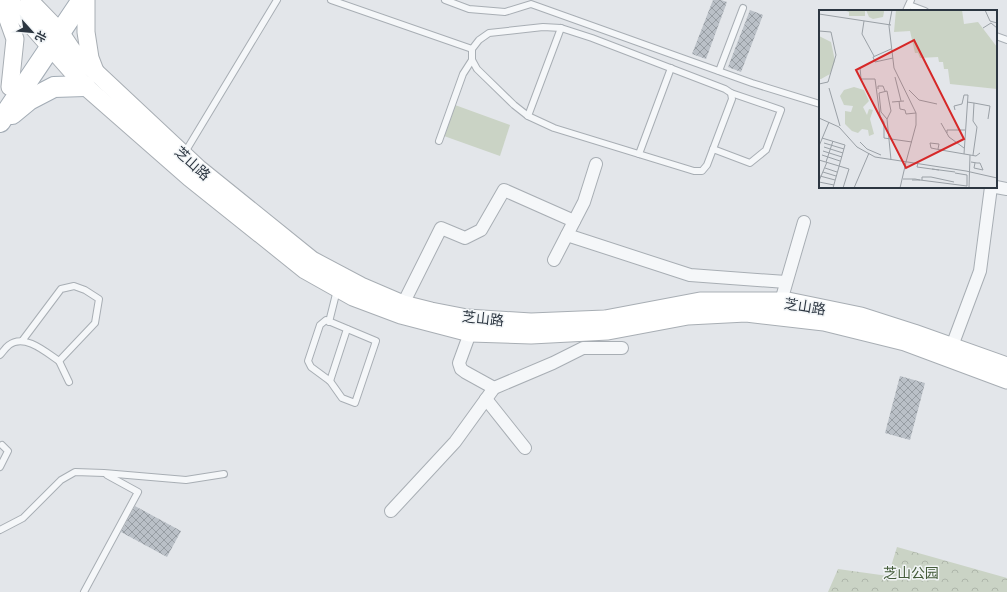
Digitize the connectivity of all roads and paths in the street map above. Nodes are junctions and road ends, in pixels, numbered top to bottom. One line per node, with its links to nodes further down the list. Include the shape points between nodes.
1 (1, 0): 23 (main road, via 15,39)
2 (9, 0): 14 (main road)
3 (29, 0): 14 (main road)
4 (66, 0): 14 (main road)
5 (82, 0): 14 (main road)
6 (86, 0): 21 (main road)
7 (278, 0): 29 (lane)
8 (331, 0): 17 (lane)
9 (446, 0): 20 (lane, via 469,9 505,12 531,4)
10 (909, 5): 12 (lane)
11 (743, 8): 20 (lane)
12 (922, 10)
13 (562, 28): 17 (lane, via 543,27 488,33); 19 (lane); 25 (lane)
14 (51, 35): 21 (main road); 23 (main road); 26 (main road)
15 (997, 36): 16 (lane)
16 (1007, 40)
17 (472, 49): 18 (lane)
18 (472, 60): 25 (lane, via 477,69); 27 (lane, via 463,74)
19 (671, 68): 22 (lane); 30 (lane)
20 (719, 71): 24 (lane)
21 (90, 79): 26 (main road, via 54,87 30,100); 29 (main road, 芝山路); 40 (main road, via 190,178 305,270)
22 (731, 93): 28 (lane, via 732,99); 28 (lane, via 781,110 766,150 750,163)
23 (5, 95)
24 (819, 104)
25 (528, 116): 30 (lane, via 554,128)
26 (0, 123)
27 (439, 142)
28 (713, 149): 30 (lane, via 702,171 694,171)
29 (184, 154): 42 (main road, 芝山路, via 312,260 361,286)
30 (639, 154)
31 (596, 164): 35 (street, via 584,202)
32 (997, 187): 34 (street)
33 (991, 188): 47 (street, via 980,271)
34 (1007, 189)
35 (574, 221): 37 (street); 42 (street, via 504,190 481,230 465,238 441,228)
36 (804, 222): 39 (street)
37 (567, 235): 38 (street); 39 (street, via 690,275)
38 (554, 260)
39 (786, 282): 41 (street)
40 (338, 288): 43 (lane); 45 (main road, via 353,297 401,315)
41 (781, 302): 42 (main road, 芝山路, via 700,301 605,318 531,322 467,318); 47 (main road, 芝山路, via 788,301 861,316)
42 (403, 304)
43 (329, 322): 44 (lane); 53 (lane, via 326,320 320,325 308,361 311,367)
44 (346, 329): 53 (lane); 53 (lane, via 376,341 355,403 342,398)
45 (470, 333): 52 (main road, via 531,335 608,331 688,316 746,313 839,325 905,342); 55 (street, via 459,363 461,369)
46 (22, 341): 49 (lane, via 10,344); 50 (lane, via 37,345); 50 (lane, via 61,289 74,286 85,290 99,299 95,323)
47 (952, 346): 51 (main road, 芝山路)
48 (622, 348): 55 (street, via 583,348 553,364)
49 (0, 354)
50 (59, 361): 54 (lane)
51 (1007, 366)
52 (1007, 380)
53 (330, 381)
54 (69, 382)
55 (494, 388): 56 (street)
56 (486, 399): 58 (street); 62 (street, via 455,442)
57 (2, 444): 59 (lane, via 8,451)
58 (525, 448)
59 (0, 467)
60 (104, 473): 61 (lane, via 186,480); 63 (lane, via 75,472 61,480 23,518); 64 (lane, via 138,492)
61 (224, 474)
62 (391, 511)
63 (0, 530)
64 (84, 592)

